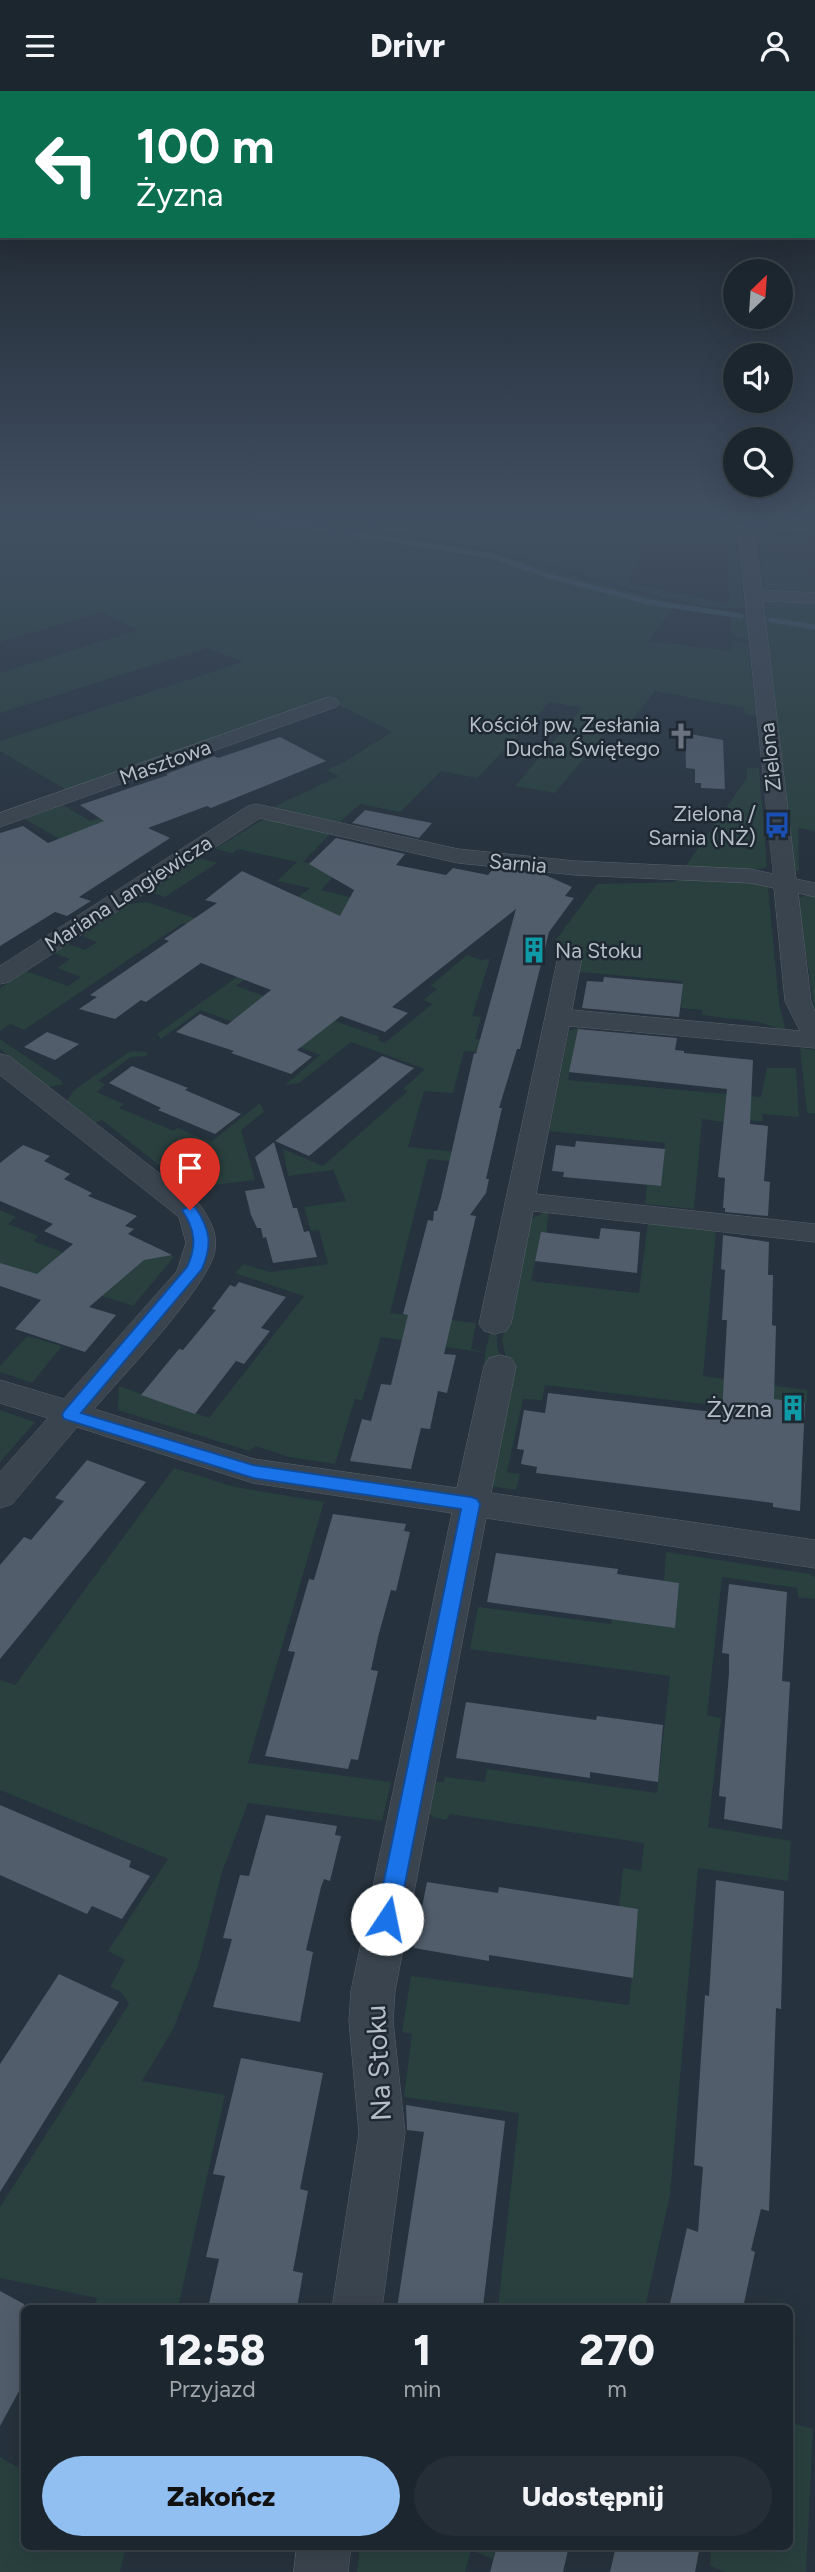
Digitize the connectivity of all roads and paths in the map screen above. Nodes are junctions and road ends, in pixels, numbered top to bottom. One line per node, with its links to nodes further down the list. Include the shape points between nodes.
1 (757, 634): 5 (street, Zielona)
2 (329, 703): 4 (street, Masztowa)
3 (256, 811): 5 (street, Sarnia, via 458,856); 8 (street, Mariana Langiewicza)
4 (0, 820)
5 (785, 882): 6 (street, Sarnia); 10 (street, Zielona, via 798,1001)
6 (815, 890)
7 (571, 952): 9 (street)
8 (0, 977)
9 (559, 1017): 11 (street); 13 (street)
10 (815, 1033)
11 (815, 1040)
12 (0, 1062): 18 (street, via 181,1203 201,1226 199,1257 190,1276)
13 (519, 1201): 14 (street); 15 (street)
14 (815, 1233)
15 (495, 1324)
16 (500, 1366): 20 (street, Na Stoku)
17 (0, 1391): 18 (street)
18 (70, 1415): 19 (street); 20 (street, via 253,1471)
19 (0, 1495)
20 (471, 1504): 21 (street); 22 (street, Na Stoku, via 372,1999 382,2133)
21 (815, 1553)
22 (357, 2305)
23 (323, 2550): 24 (street)
24 (320, 2572)

